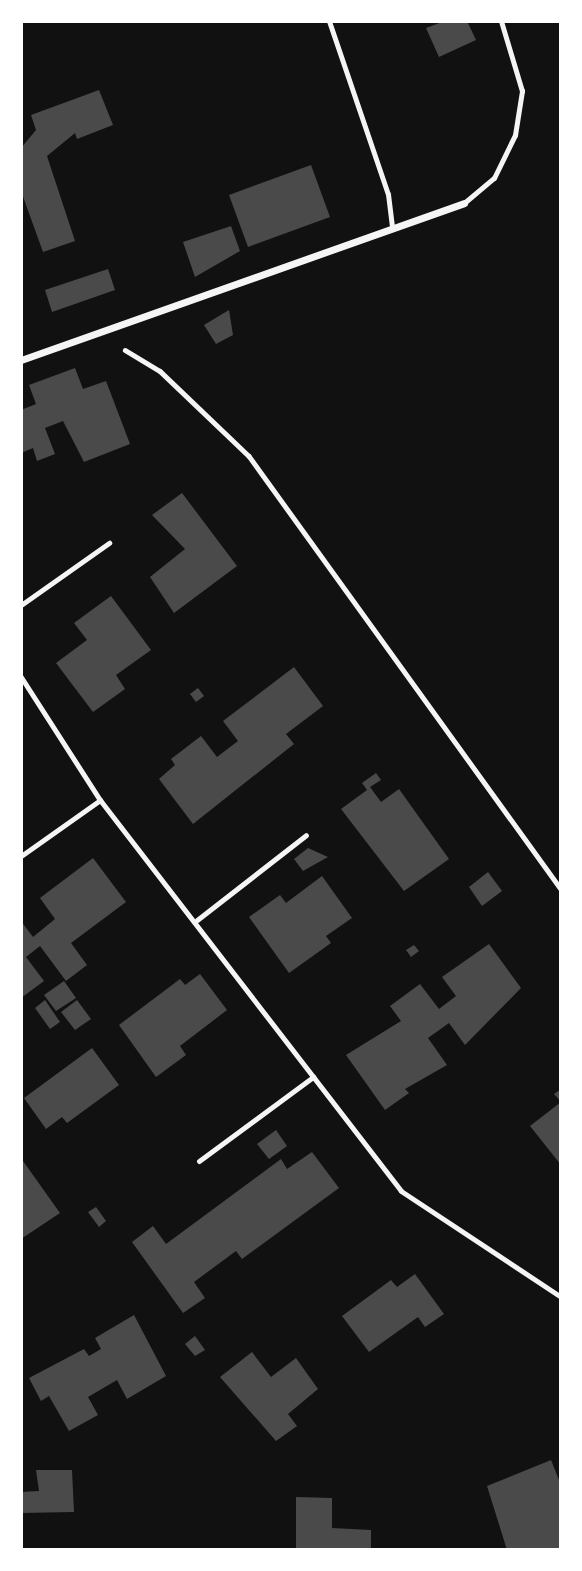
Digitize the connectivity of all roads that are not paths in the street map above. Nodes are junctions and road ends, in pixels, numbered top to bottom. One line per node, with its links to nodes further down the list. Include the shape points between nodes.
1 (330, 21): 4 (lane, via 388,194)
2 (501, 21): 3 (lane, via 522,90 515,135 494,178)
3 (464, 203): 4 (street)
4 (391, 228): 5 (street)
5 (21, 360)
6 (109, 543): 7 (lane)
7 (21, 605)
8 (21, 677): 9 (lane)
9 (100, 800): 11 (lane); 12 (lane)
10 (306, 835): 12 (lane)
11 (21, 856)
12 (197, 920): 13 (lane)
13 (313, 1077): 14 (lane); 15 (lane, via 401,1191)
14 (199, 1161)
15 (561, 1297)

